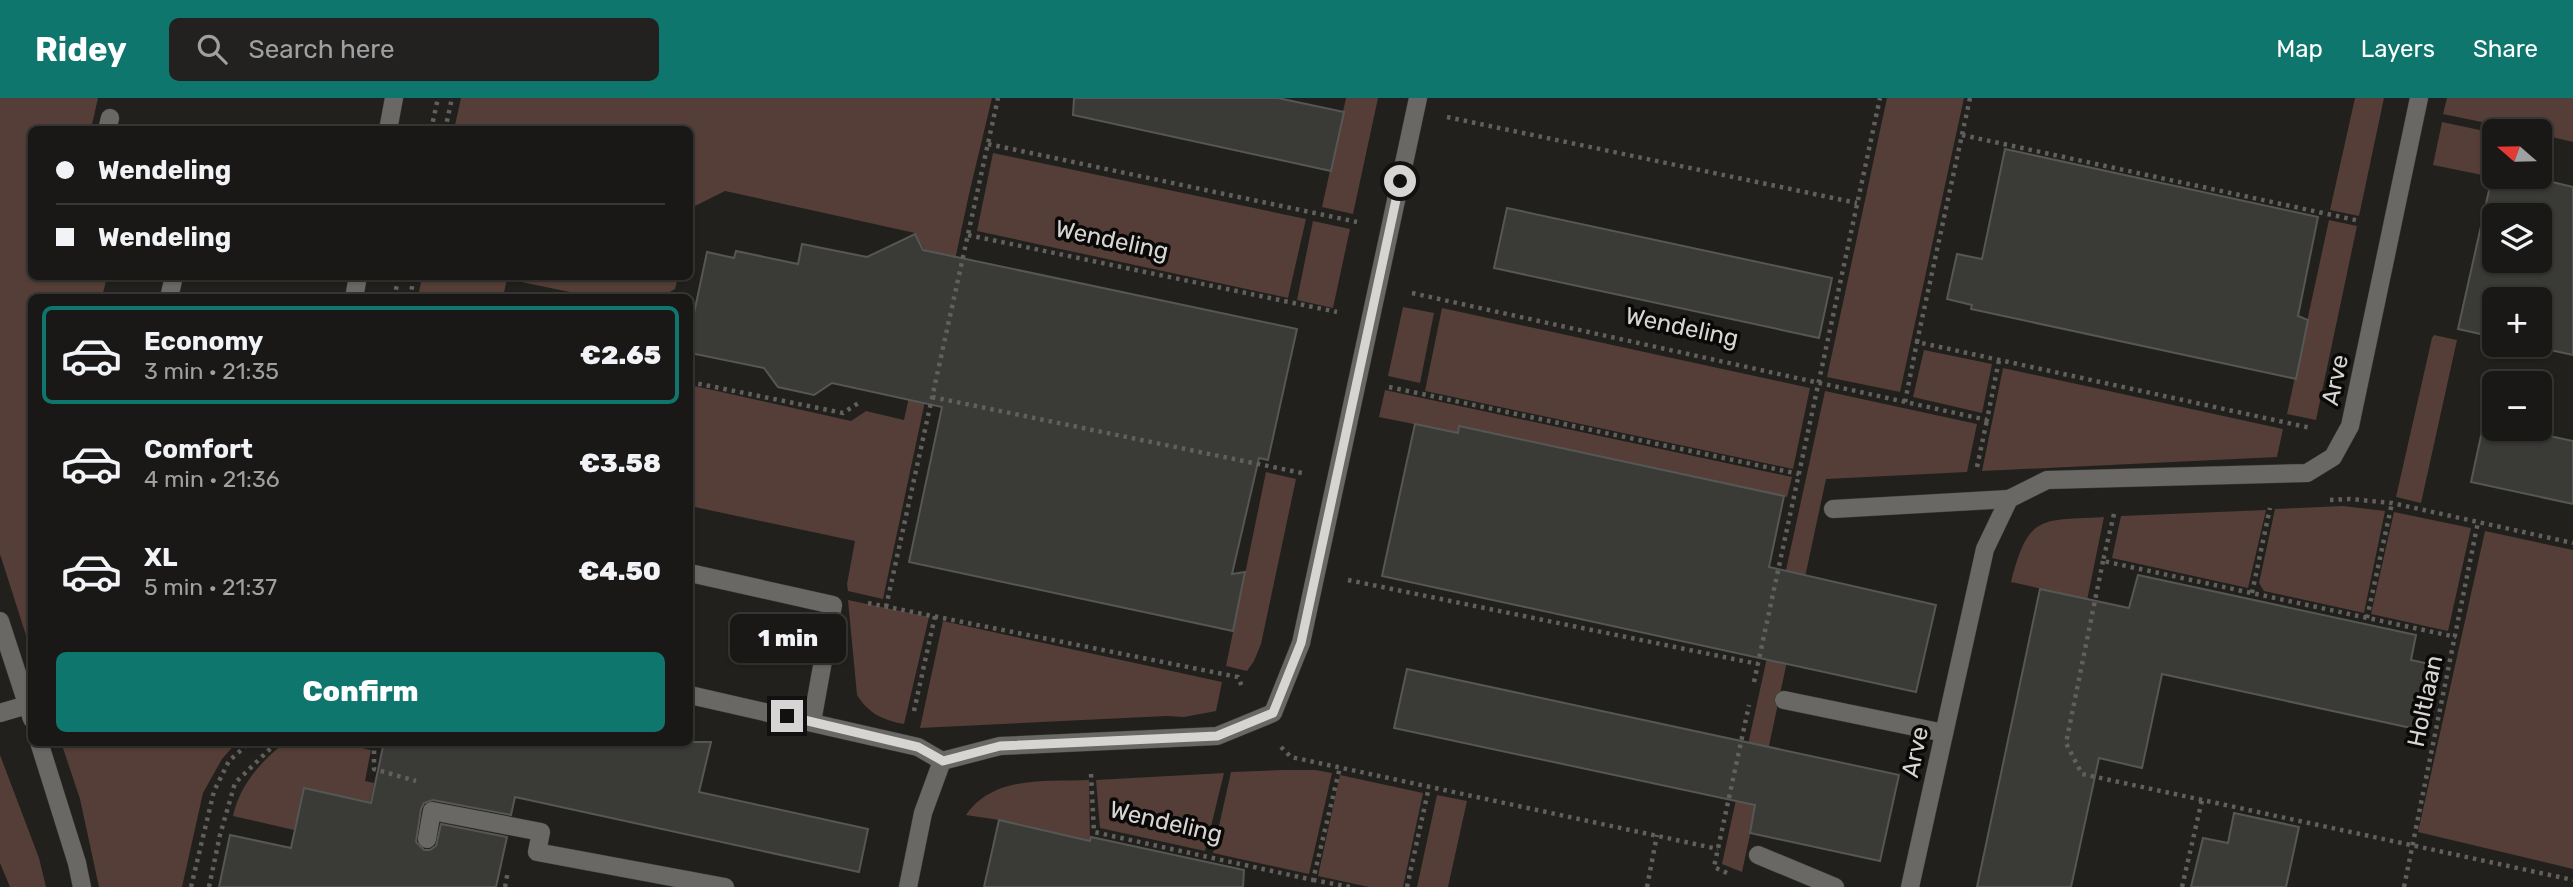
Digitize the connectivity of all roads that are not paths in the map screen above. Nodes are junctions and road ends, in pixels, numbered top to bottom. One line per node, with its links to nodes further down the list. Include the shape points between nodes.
1 (394, 98): 4 (street)
2 (2419, 98): 5 (street, Arve, via 2350,426 2333,457 2307,473 2047,480)
3 (1416, 104): 17 (street, via 1301,643 1273,713 1217,736 1000,746)
4 (389, 126)
5 (2009, 499): 6 (street); 15 (street, Arve, via 1985,549)
6 (1833, 509)
7 (693, 574): 14 (street, via 833,605)
8 (0, 621): 11 (street)
9 (693, 696): 14 (street)
10 (1784, 700): 15 (street)
11 (28, 709)
12 (28, 712): 13 (street)
13 (0, 713)
14 (811, 722): 17 (street, via 918,747)
15 (1944, 733): 24 (street, Arve)
16 (40, 746): 20 (street)
17 (943, 761): 22 (street, via 923,813)
18 (427, 839): 21 (street, via 432,811 541,832 537,852)
19 (1758, 855): 23 (street)
20 (82, 887)
21 (725, 887)
22 (908, 887)
23 (1835, 887)
24 (1910, 887)

